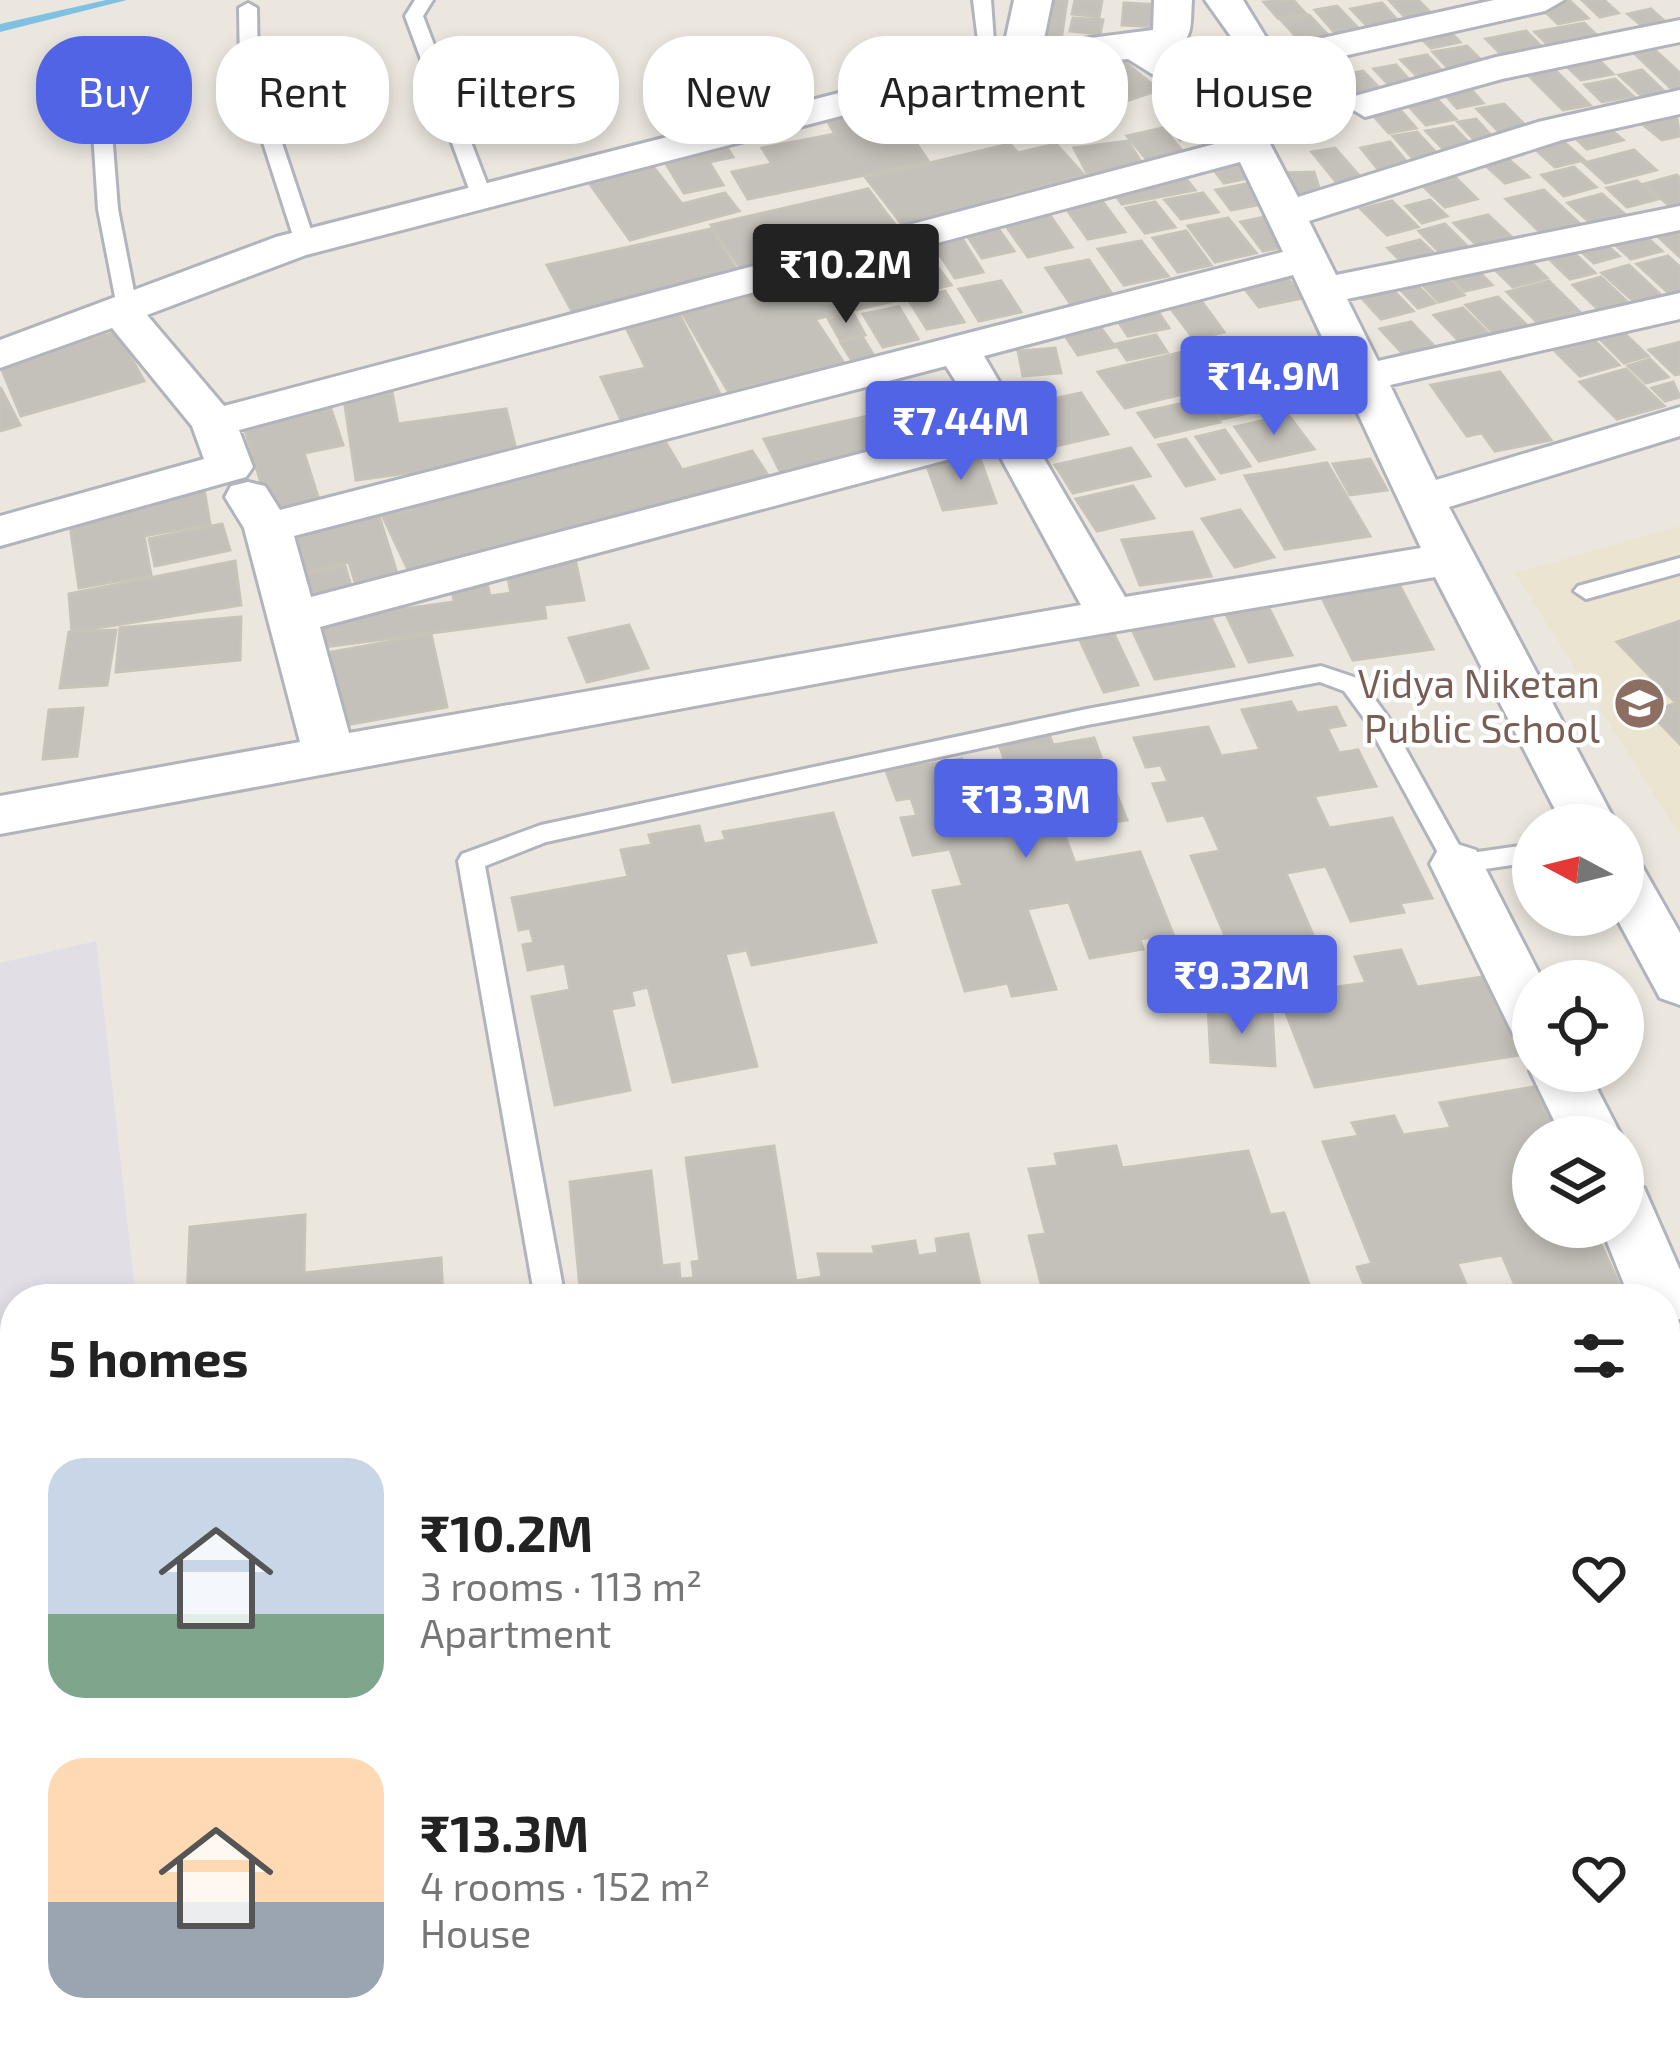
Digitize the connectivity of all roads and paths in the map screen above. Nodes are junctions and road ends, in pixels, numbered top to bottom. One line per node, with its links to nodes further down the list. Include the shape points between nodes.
1 (424, 0): 24 (lane, via 414,16)
2 (982, 0): 10 (lane)
3 (1033, 0): 11 (street)
4 (1173, 0): 14 (street, via 1171,37)
5 (1224, 0): 12 (street)
6 (1544, 0): 8 (street)
7 (248, 8): 27 (lane, via 249,71)
8 (1438, 10): 13 (street); 17 (street)
9 (1680, 32): 17 (street)
10 (995, 36)
11 (1017, 36)
12 (1250, 36)
13 (1350, 36)
14 (1135, 47): 15 (street); 16 (street)
15 (1128, 48)
16 (1152, 57)
17 (1496, 69): 20 (street); 21 (street)
18 (1680, 102): 21 (street)
19 (838, 105): 24 (street)
20 (1365, 105)
21 (1552, 130): 25 (street)
22 (103, 144): 30 (lane)
23 (1253, 146): 25 (street); 36 (street)
24 (482, 196): 27 (street)
25 (1285, 215): 28 (street)
26 (1680, 218): 28 (street)
27 (305, 242): 30 (street)
28 (1314, 275): 31 (street); 33 (street)
29 (1680, 306): 33 (street)
30 (123, 309): 32 (street); 36 (street)
31 (957, 348): 35 (street); 38 (street)
32 (0, 355)
33 (1363, 378): 37 (street)
34 (1680, 421): 37 (street)
35 (1008, 429): 43 (street); 44 (street)
36 (222, 445): 38 (street); 39 (street)
37 (1421, 500): 40 (street)
38 (268, 528): 44 (street)
39 (0, 531)
40 (1450, 559): 43 (street); 46 (street)
41 (1680, 565): 42 (lane)
42 (1586, 591)
43 (1111, 616): 45 (street)
44 (293, 618): 45 (street)
45 (330, 757): 47 (street)
46 (1579, 804)
47 (0, 815)
48 (1512, 856): 49 (lane)
49 (1457, 864): 51 (street); 54 (lane, via 1376,717 1352,686 1322,674 541,833 471,861)
50 (1644, 918): 52 (street)
51 (1512, 975)
52 (1680, 983)
53 (1640, 1248): 55 (street)
54 (547, 1284)
55 (1655, 1284)

